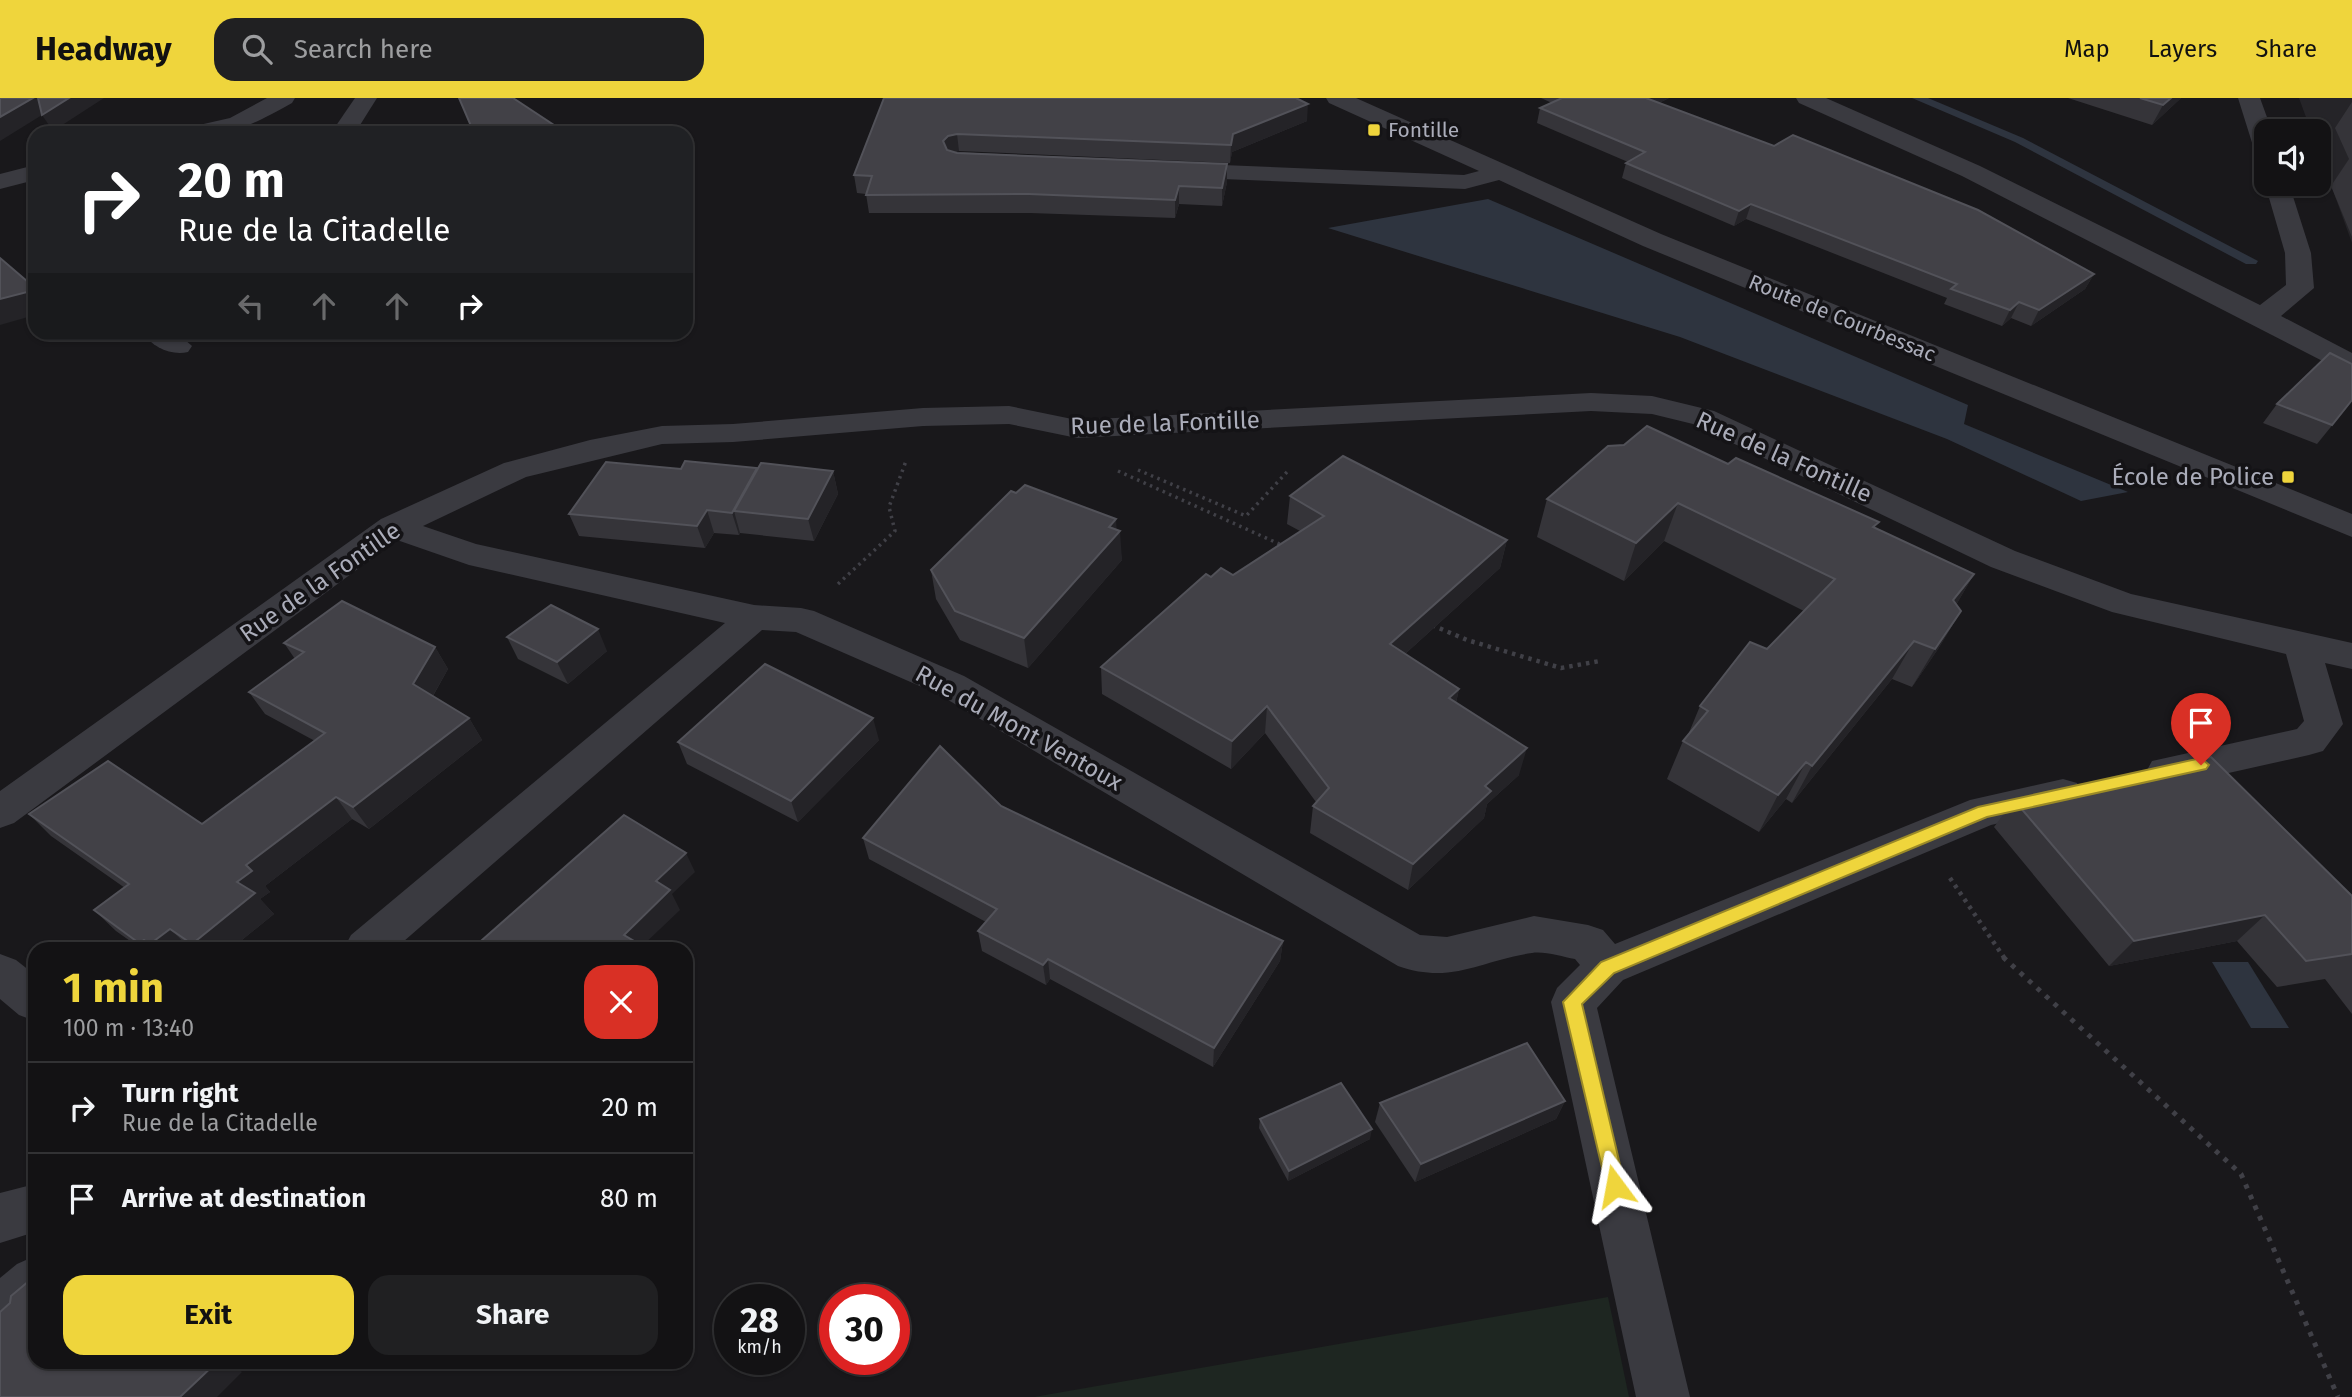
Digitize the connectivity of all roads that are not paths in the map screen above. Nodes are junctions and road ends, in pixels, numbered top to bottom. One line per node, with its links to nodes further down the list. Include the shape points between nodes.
1 (284, 98): 7 (street)
2 (366, 98): 8 (street)
3 (1338, 98): 10 (street, Route de Courbessac)
4 (1807, 98): 14 (street, via 1971,171)
5 (2249, 98): 6 (street)
6 (2256, 119)
7 (225, 126)
8 (348, 126)
9 (1150, 169): 10 (street, via 1465,183)
10 (1502, 172): 16 (street, Route de Courbessac, via 1652,240)
11 (28, 174): 12 (street)
12 (0, 182)
13 (2281, 196): 14 (street, via 2298,253 2300,288)
14 (2262, 317): 15 (street)
15 (2352, 365)
16 (2352, 526)
17 (393, 527): 18 (street, Rue du Mont Ventoux, via 469,554); 19 (street, Rue de la Fontille, via 514,470 662,435 923,417 1009,415 1077,429 1591,402 1652,405 1703,418 2003,559 2124,604); 21 (street, Rue de la Fontille)
18 (754, 617): 22 (street); 23 (street, Rue du Mont Ventoux, via 800,620 951,685 1413,953 1447,956 1534,934 1588,943)
19 (2301, 645): 20 (street, Rue de la Fontille); 23 (street, via 2324,724 2309,741 1984,811)
20 (2352, 656)
21 (0, 811)
22 (373, 942)
23 (1607, 967): 30 (street, via 1573,1002)
24 (0, 973): 25 (street)
25 (28, 995)
26 (28, 1210): 27 (street)
27 (0, 1218)
28 (28, 1288): 29 (street)
29 (0, 1312)
30 (1663, 1397)

